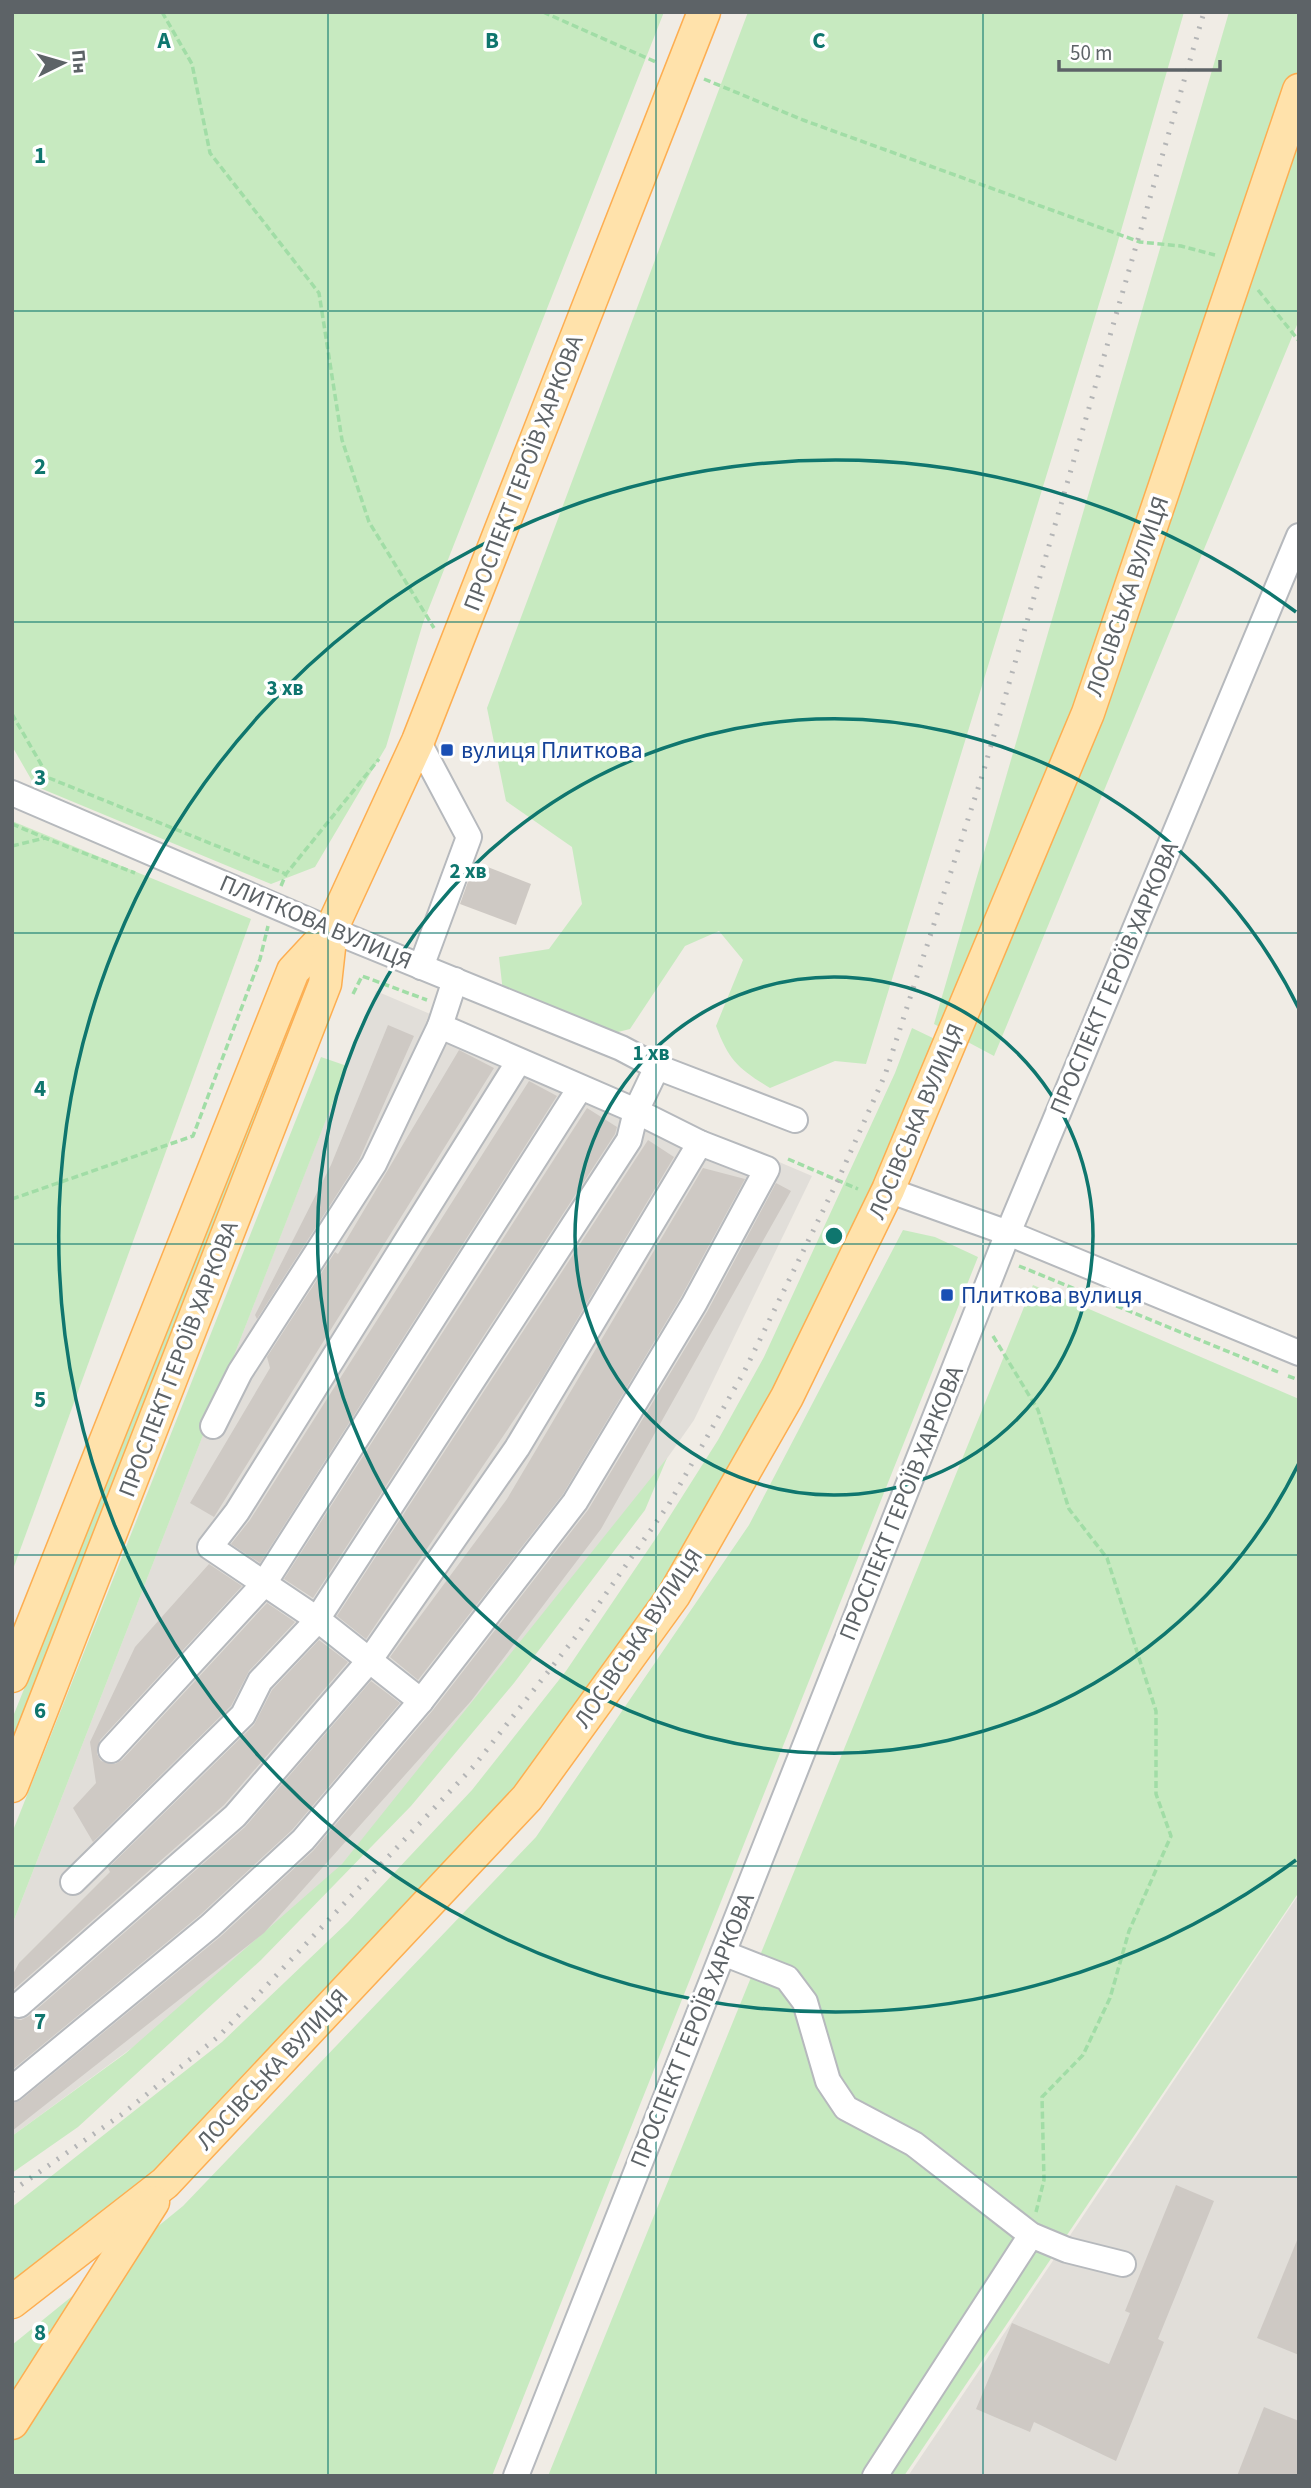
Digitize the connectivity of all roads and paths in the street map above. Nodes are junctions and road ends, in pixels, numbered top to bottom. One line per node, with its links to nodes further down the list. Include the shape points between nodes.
1 (162, 12): 9 (path, via 192,64 210,153 319,293 342,440 369,522 437,633)
2 (543, 12): 4 (path, via 660,64)
3 (704, 12): 4 (main road, ПРОСПЕКТ ГЕРОЇВ ХАРКОВА)
4 (682, 69): 6 (path, via 803,120 1140,242 1214,254); 11 (main road, ПРОСПЕКТ ГЕРОЇВ ХАРКОВА)
5 (1299, 90): 6 (main road, ЛОСІВСЬКА ВУЛИЦЯ)
6 (1239, 266): 7 (path); 30 (main road, ЛОСІВСЬКА ВУЛИЦЯ, via 1088,713)
7 (1299, 341)
8 (1299, 536): 32 (street, ПРОСПЕКТ ГЕРОЇВ ХАРКОВА)
9 (442, 620)
10 (12, 713): 18 (path, via 48,778)
11 (418, 741): 20 (main road, ПРОСПЕКТ ГЕРОЇВ ХАРКОВА); 21 (street, via 469,836)
12 (380, 757): 18 (path)
13 (15, 789): 19 (street, ПЛИТКОВА ВУЛИЦЯ)
14 (12, 824): 15 (path)
15 (46, 838): 16 (path); 17 (path)
16 (12, 846)
17 (135, 873)
18 (286, 874): 19 (path)
19 (267, 918): 20 (street, ПЛИТКОВА ВУЛИЦЯ); 31 (path, via 260,958 194,1136)
20 (331, 930): 21 (street, ПЛИТКОВА ВУЛИЦЯ); 41 (main road, ПРОСПЕКТ ГЕРОЇВ ХАРКОВА, via 293,971); 44 (main road, ПРОСПЕКТ ГЕРОЇВ ХАРКОВА, via 325,984)
21 (421, 967): 22 (street, ПЛИТКОВА ВУЛИЦЯ)
22 (455, 980): 23 (street); 25 (street, ПЛИТКОВА ВУЛИЦЯ)
23 (440, 1026): 24 (street); 37 (street, via 374,1164 240,1372)
24 (519, 1061): 26 (street); 38 (street, via 237,1512 210,1547)
25 (657, 1067): 27 (street); 28 (street, ПЛИТКОВА ВУЛИЦЯ)
26 (580, 1088): 27 (street); 38 (street)
27 (636, 1111): 29 (street); 39 (street, via 629,1140)
28 (795, 1120)
29 (700, 1143): 40 (street, via 517,1448); 42 (street, via 767,1169 694,1304 575,1502)
30 (888, 1191): 32 (street); 49 (main road, ЛОСІВСЬКА ВУЛИЦЯ, via 787,1397 674,1595 527,1798)
31 (12, 1199)
32 (1008, 1233): 33 (street, ПРОСПЕКТ ГЕРОЇВ ХАРКОВА); 35 (street)
33 (998, 1258): 34 (street, ПРОСПЕКТ ГЕРОЇВ ХАРКОВА); 36 (path)
34 (977, 1311): 46 (street, ПРОСПЕКТ ГЕРОЇВ ХАРКОВА); 50 (path, via 1038,1410 1069,1509 1107,1558 1156,1710 1156,1794 1171,1836 1129,1931 1110,1998 1083,2055 1042,2097 1044,2180)
35 (1299, 1353)
36 (1299, 1380)
37 (214, 1426)
38 (263, 1585): 39 (street); 43 (street)
39 (317, 1619): 40 (street); 45 (street, via 260,1681 243,1715)
40 (369, 1661): 42 (street); 47 (street, via 235,1816)
41 (12, 1676)
42 (421, 1701): 48 (street, via 303,1840 210,1926)
43 (111, 1751)
44 (12, 1786)
45 (72, 1882)
46 (723, 1953): 50 (street, via 787,1978 805,2002 828,2081 846,2108 914,2144); 54 (street, ПРОСПЕКТ ГЕРОЇВ ХАРКОВА)
47 (19, 2005)
48 (12, 2089)
49 (165, 2183): 52 (main road); 53 (main road)
50 (1031, 2235): 51 (street); 55 (street)
51 (1123, 2264)
52 (12, 2302)
53 (12, 2423)
54 (516, 2476)
55 (875, 2476)

